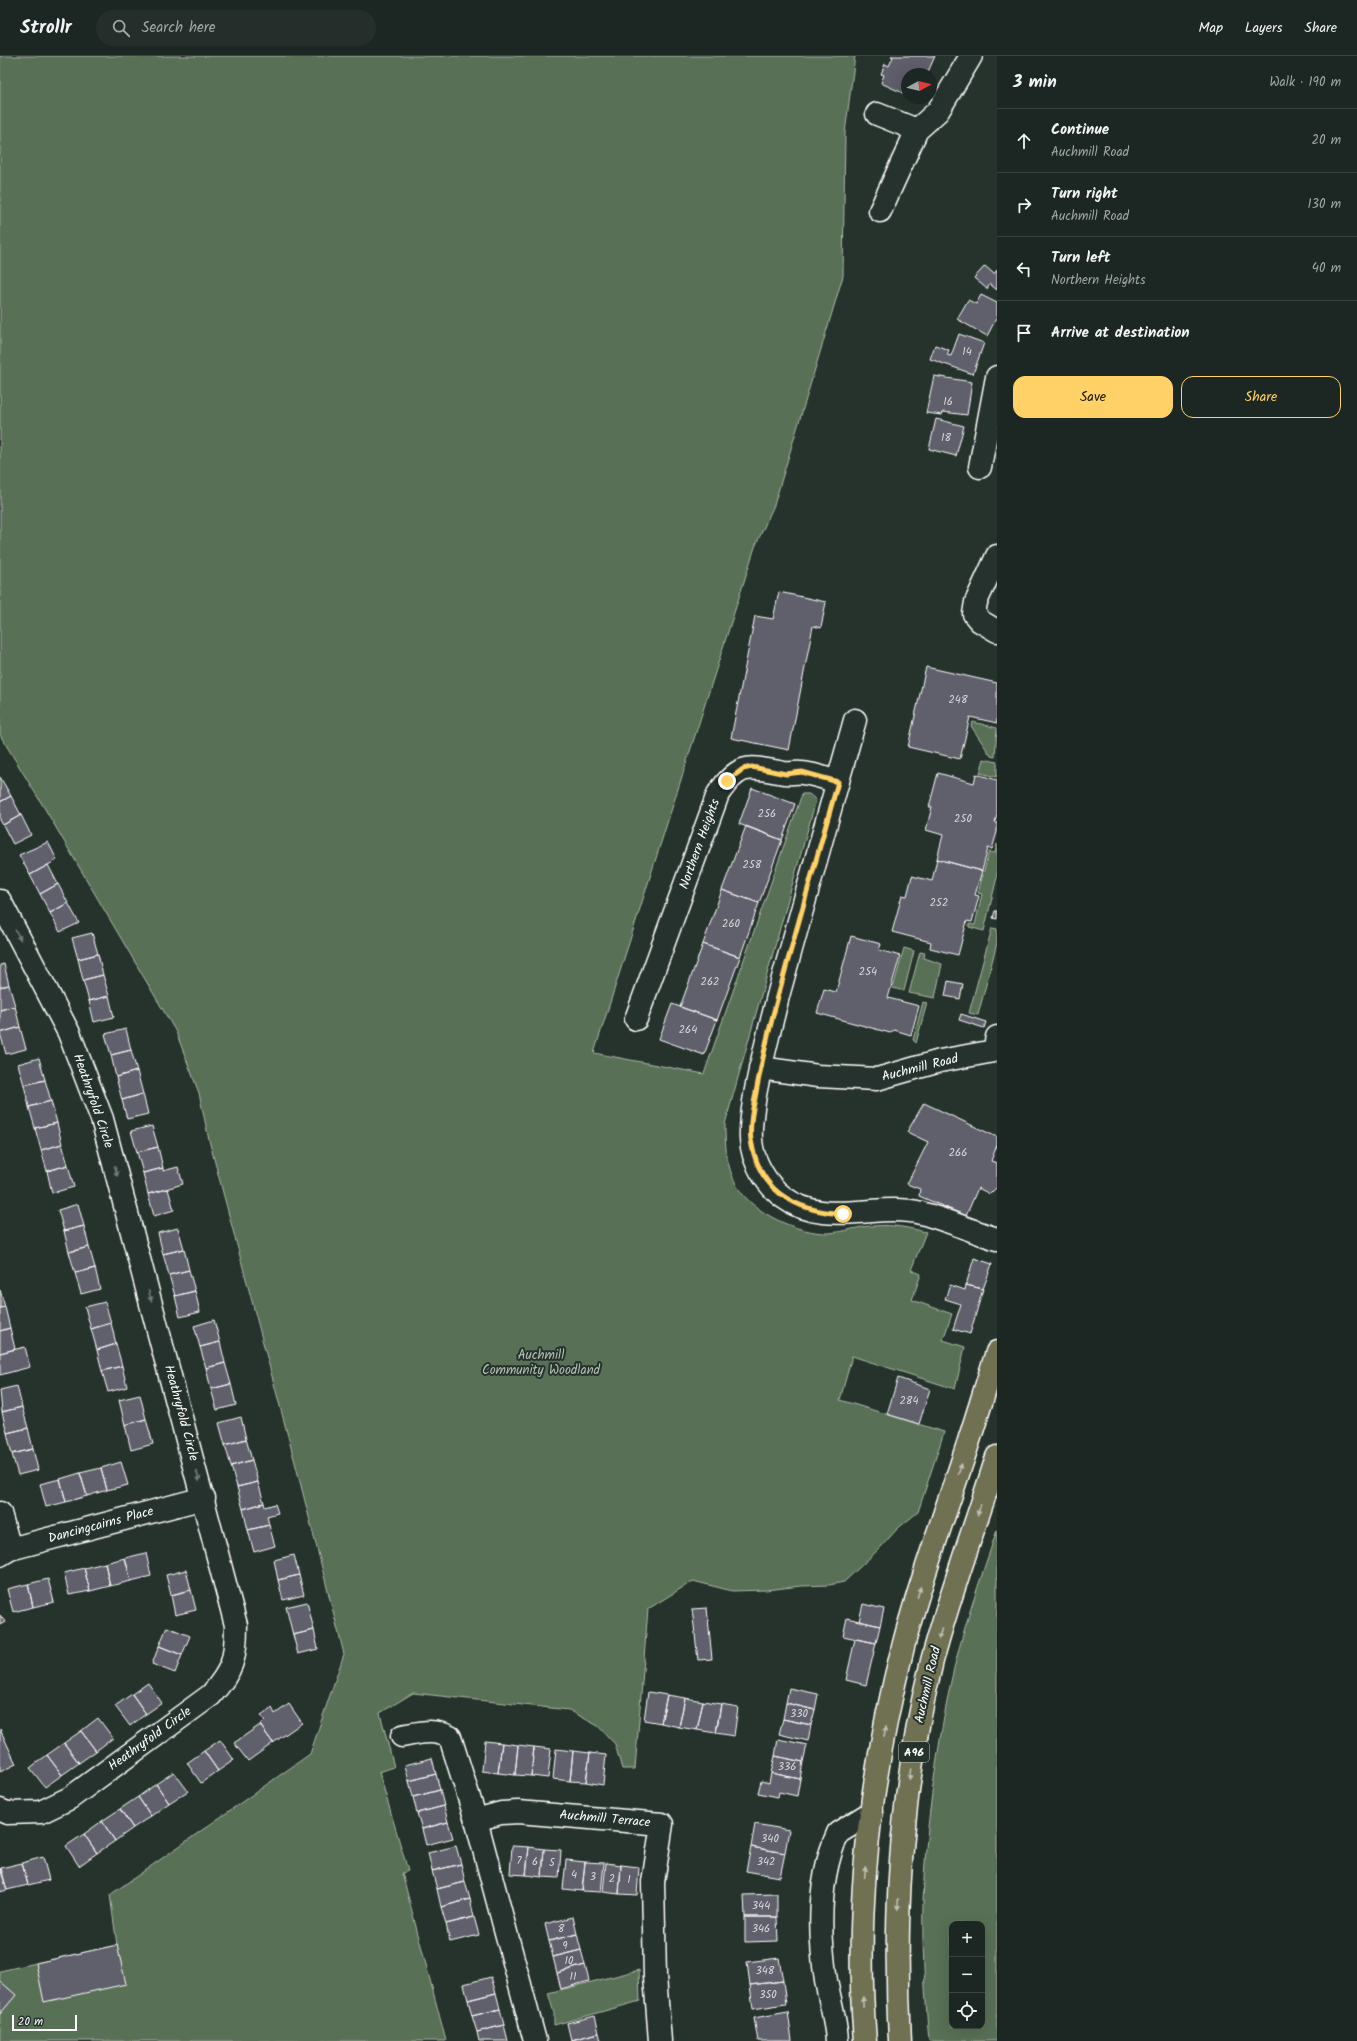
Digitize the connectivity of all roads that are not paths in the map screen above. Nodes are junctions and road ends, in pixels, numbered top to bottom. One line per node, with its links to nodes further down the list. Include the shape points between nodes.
1 (971, 56): 3 (street, via 938,111)
2 (877, 114): 3 (street)
3 (917, 130): 4 (street)
4 (880, 211)
5 (997, 377): 6 (street)
6 (980, 467)
7 (997, 556): 8 (street, via 976,602 974,614 980,621)
8 (997, 631)
9 (855, 720): 10 (street)
10 (838, 782): 12 (street, Northern Heights, via 802,772 786,774 752,767 743,769 727,781 718,794); 14 (street)
11 (0, 901): 18 (street, Heathryfold Circle, one-way to 18, via 69,1033 102,1118)
12 (636, 1019)
13 (997, 1037): 14 (street, Auchmill Road, via 994,1051 940,1061 877,1079 818,1076)
14 (760, 1068): 15 (street, via 751,1118 751,1139 756,1159 766,1181 784,1198 822,1212 921,1213)
15 (997, 1239)
16 (997, 1352): 23 (main road, A96, one-way to 16, via 879,1762 904,1644)
17 (997, 1457): 29 (main road, Auchmill Road / A96, one-way to 29, via 947,1607 932,1661 911,1769 902,1838 898,1910)
18 (204, 1498): 20 (street, Dancingcairns Place); 22 (street, Heathryfold Circle, via 236,1625 236,1652 227,1677 211,1695 70,1798 41,1812)
19 (0, 1513): 20 (street)
20 (5, 1552)
21 (402, 1736): 24 (street, via 432,1731 450,1737)
22 (0, 1810)
23 (872, 1812): 27 (street, via 838,1833 828,1862 824,1888 822,1948); 28 (main road, A96, one-way to 23, via 862,1997 863,1922 866,1858)
24 (476, 1820): 25 (street); 26 (street, Auchmill Terrace, via 501,1813 518,1812 662,1824 653,1882 655,1976)
25 (535, 2041)
26 (660, 2041)
27 (838, 2041)
28 (865, 2041)
29 (900, 2041)

